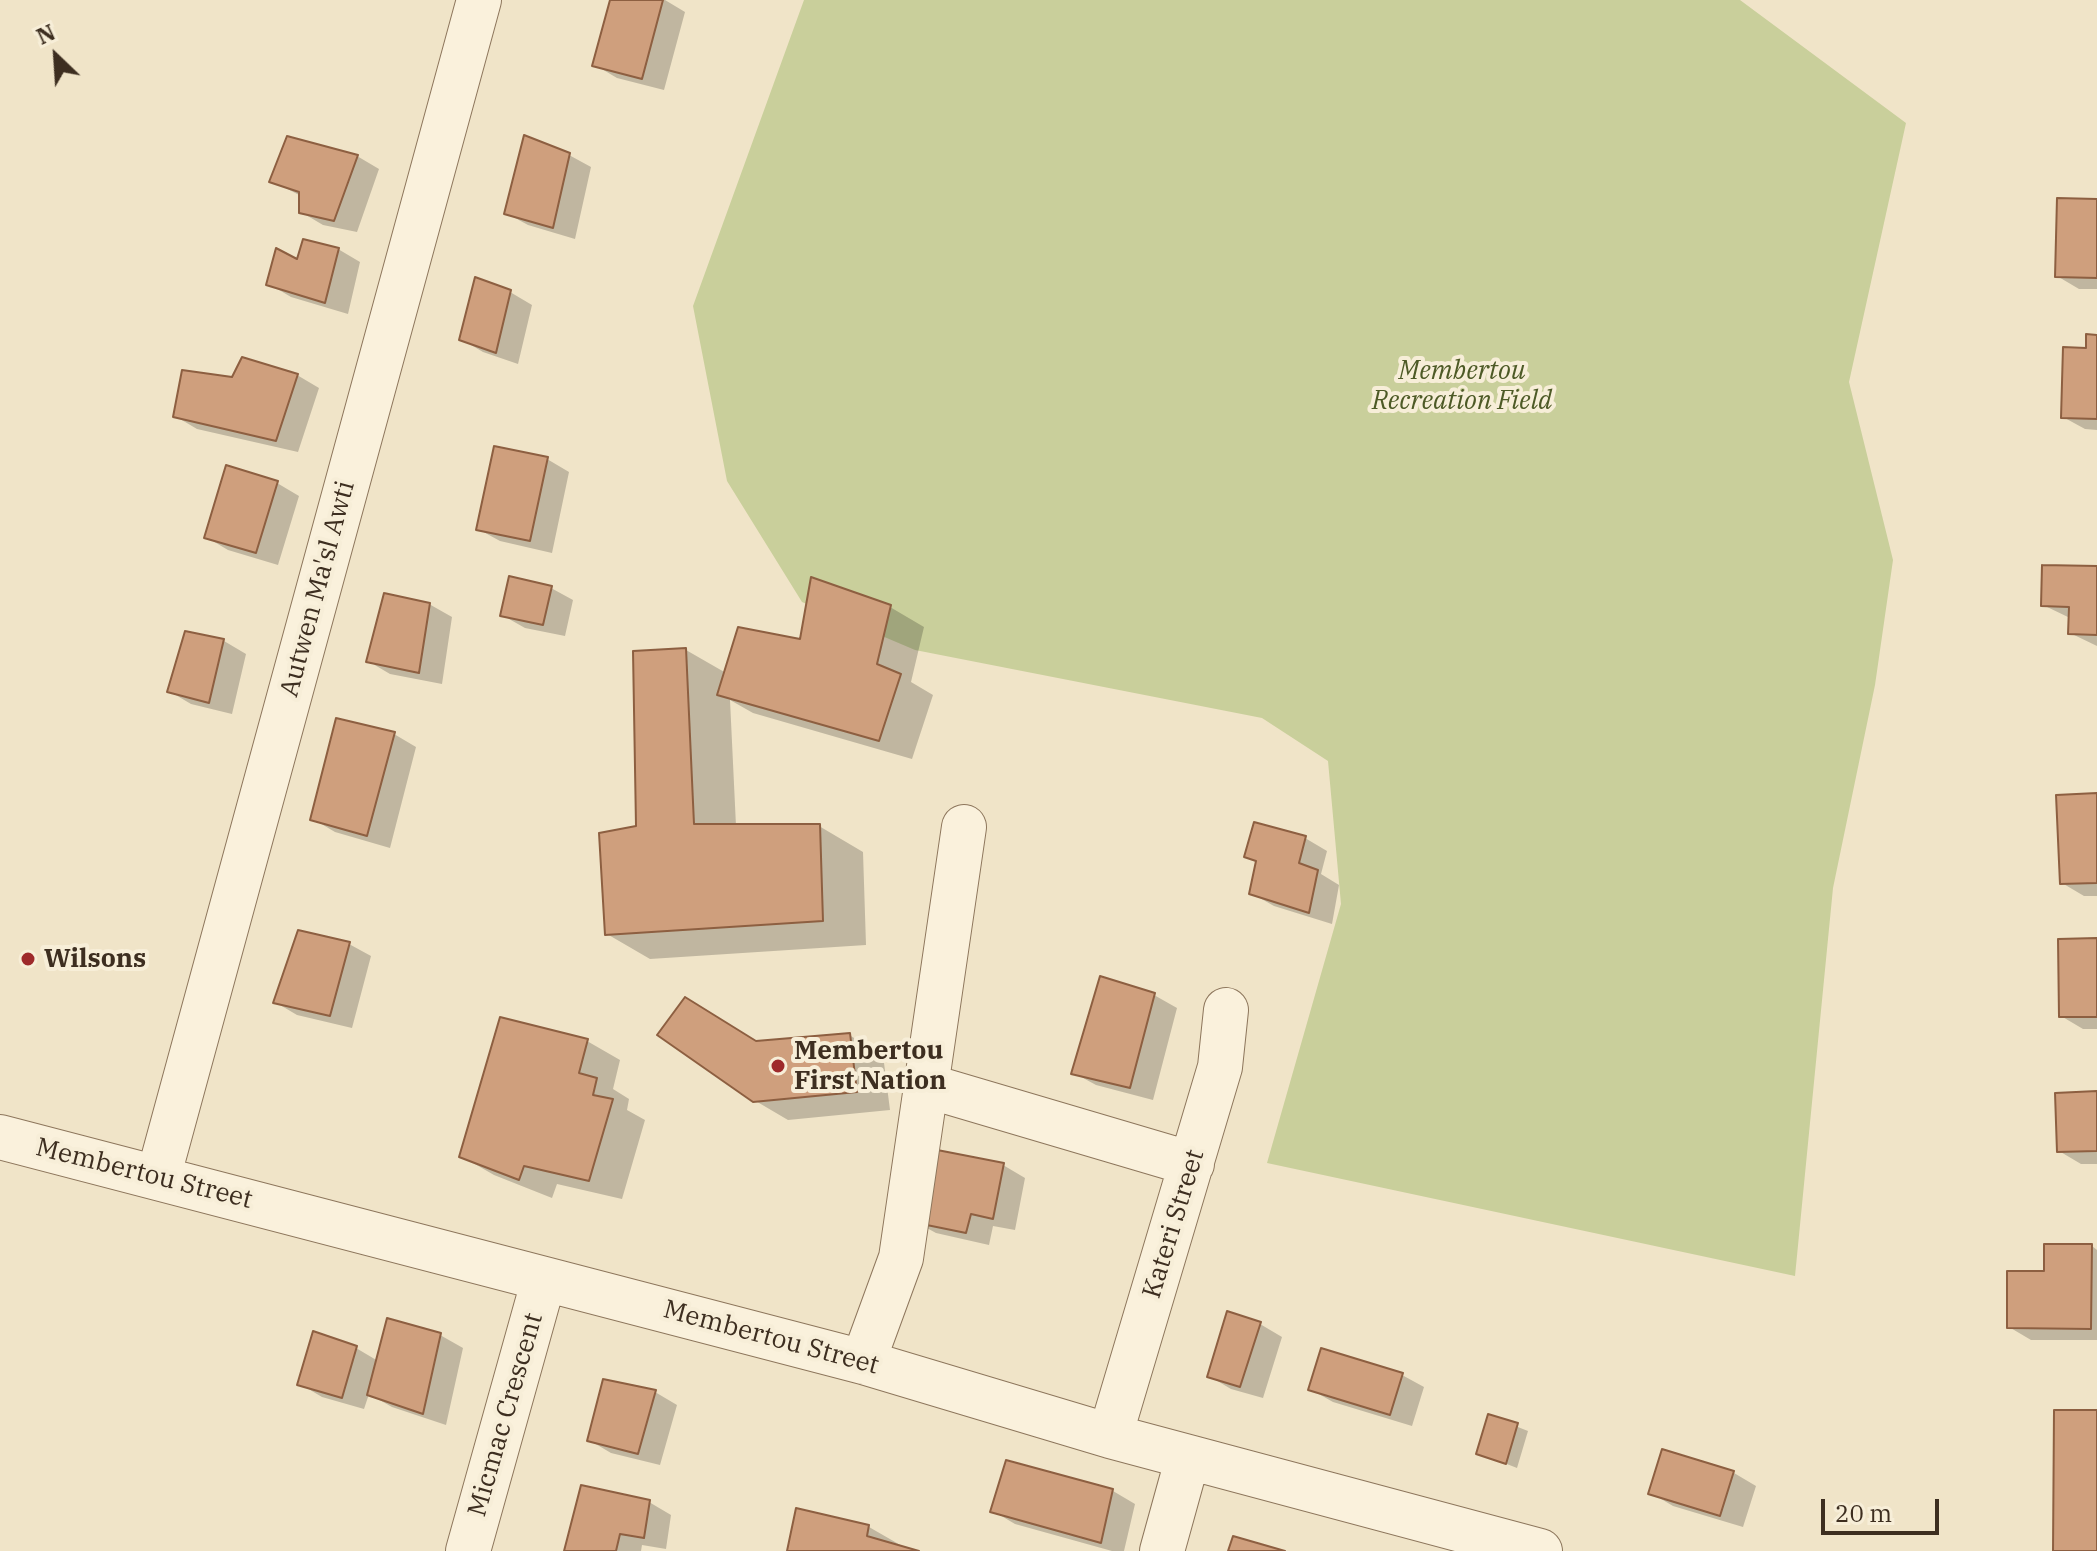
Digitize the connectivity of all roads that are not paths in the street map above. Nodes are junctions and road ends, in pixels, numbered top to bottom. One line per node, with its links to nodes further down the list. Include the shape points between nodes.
1 (479, 0): 7 (street, Autwen Ma'sl Awti)
2 (964, 827): 4 (street)
3 (1226, 1010): 6 (street, Kateri Street, via 1220,1067)
4 (928, 1086): 6 (street); 9 (street, via 901,1258)
5 (0, 1137): 7 (street, Membertou Street)
6 (1192, 1164): 10 (street, Kateri Street)
7 (158, 1178): 8 (street, Membertou Street)
8 (544, 1279): 9 (street, Membertou Street); 12 (street, Micmac Crescent)
9 (863, 1362): 10 (street, Membertou Street)
10 (1110, 1436): 11 (street, Membertou Street)
11 (1188, 1457): 13 (street); 14 (street, Membertou Street)
12 (468, 1551)
13 (1162, 1551)
14 (1540, 1551)

